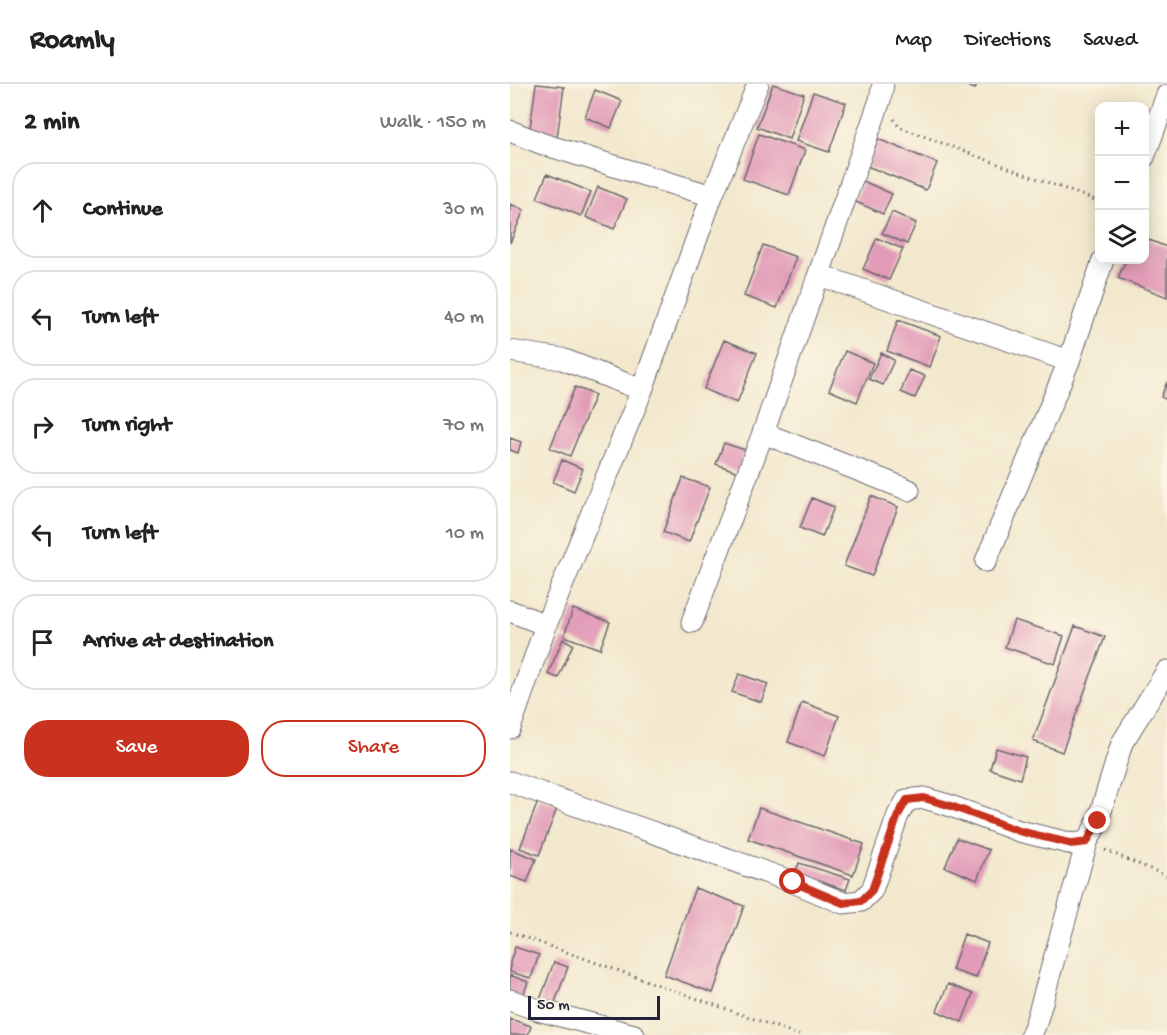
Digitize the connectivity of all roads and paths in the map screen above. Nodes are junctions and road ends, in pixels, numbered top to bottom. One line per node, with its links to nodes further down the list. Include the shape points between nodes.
1 (758, 84): 8 (street)
2 (1157, 84): 3 (street)
3 (1167, 88)
4 (881, 92): 9 (path, via 899,127); 11 (street)
5 (1167, 95): 7 (street)
6 (510, 131): 8 (street)
7 (1149, 143)
8 (712, 196): 14 (street)
9 (1095, 200)
10 (1102, 264): 13 (street)
11 (819, 275): 13 (street); 15 (street)
12 (510, 351): 14 (street, via 562,359)
13 (1069, 361): 17 (street)
14 (642, 390): 20 (street)
15 (763, 433): 16 (street); 19 (street)
16 (909, 490)
17 (986, 561)
18 (510, 612): 20 (street)
19 (692, 622)
20 (546, 625): 22 (street)
21 (1167, 671): 24 (street, via 1122,743 1098,821)
22 (510, 728)
23 (510, 782): 24 (street, via 843,903 861,901 872,890 907,800 924,798 1019,831 1073,844)
24 (1087, 842): 25 (path); 30 (street)
25 (1167, 876)
26 (510, 932): 29 (path)
27 (510, 1000): 28 (street)
28 (634, 1035)
29 (799, 1035)
30 (1031, 1035)

